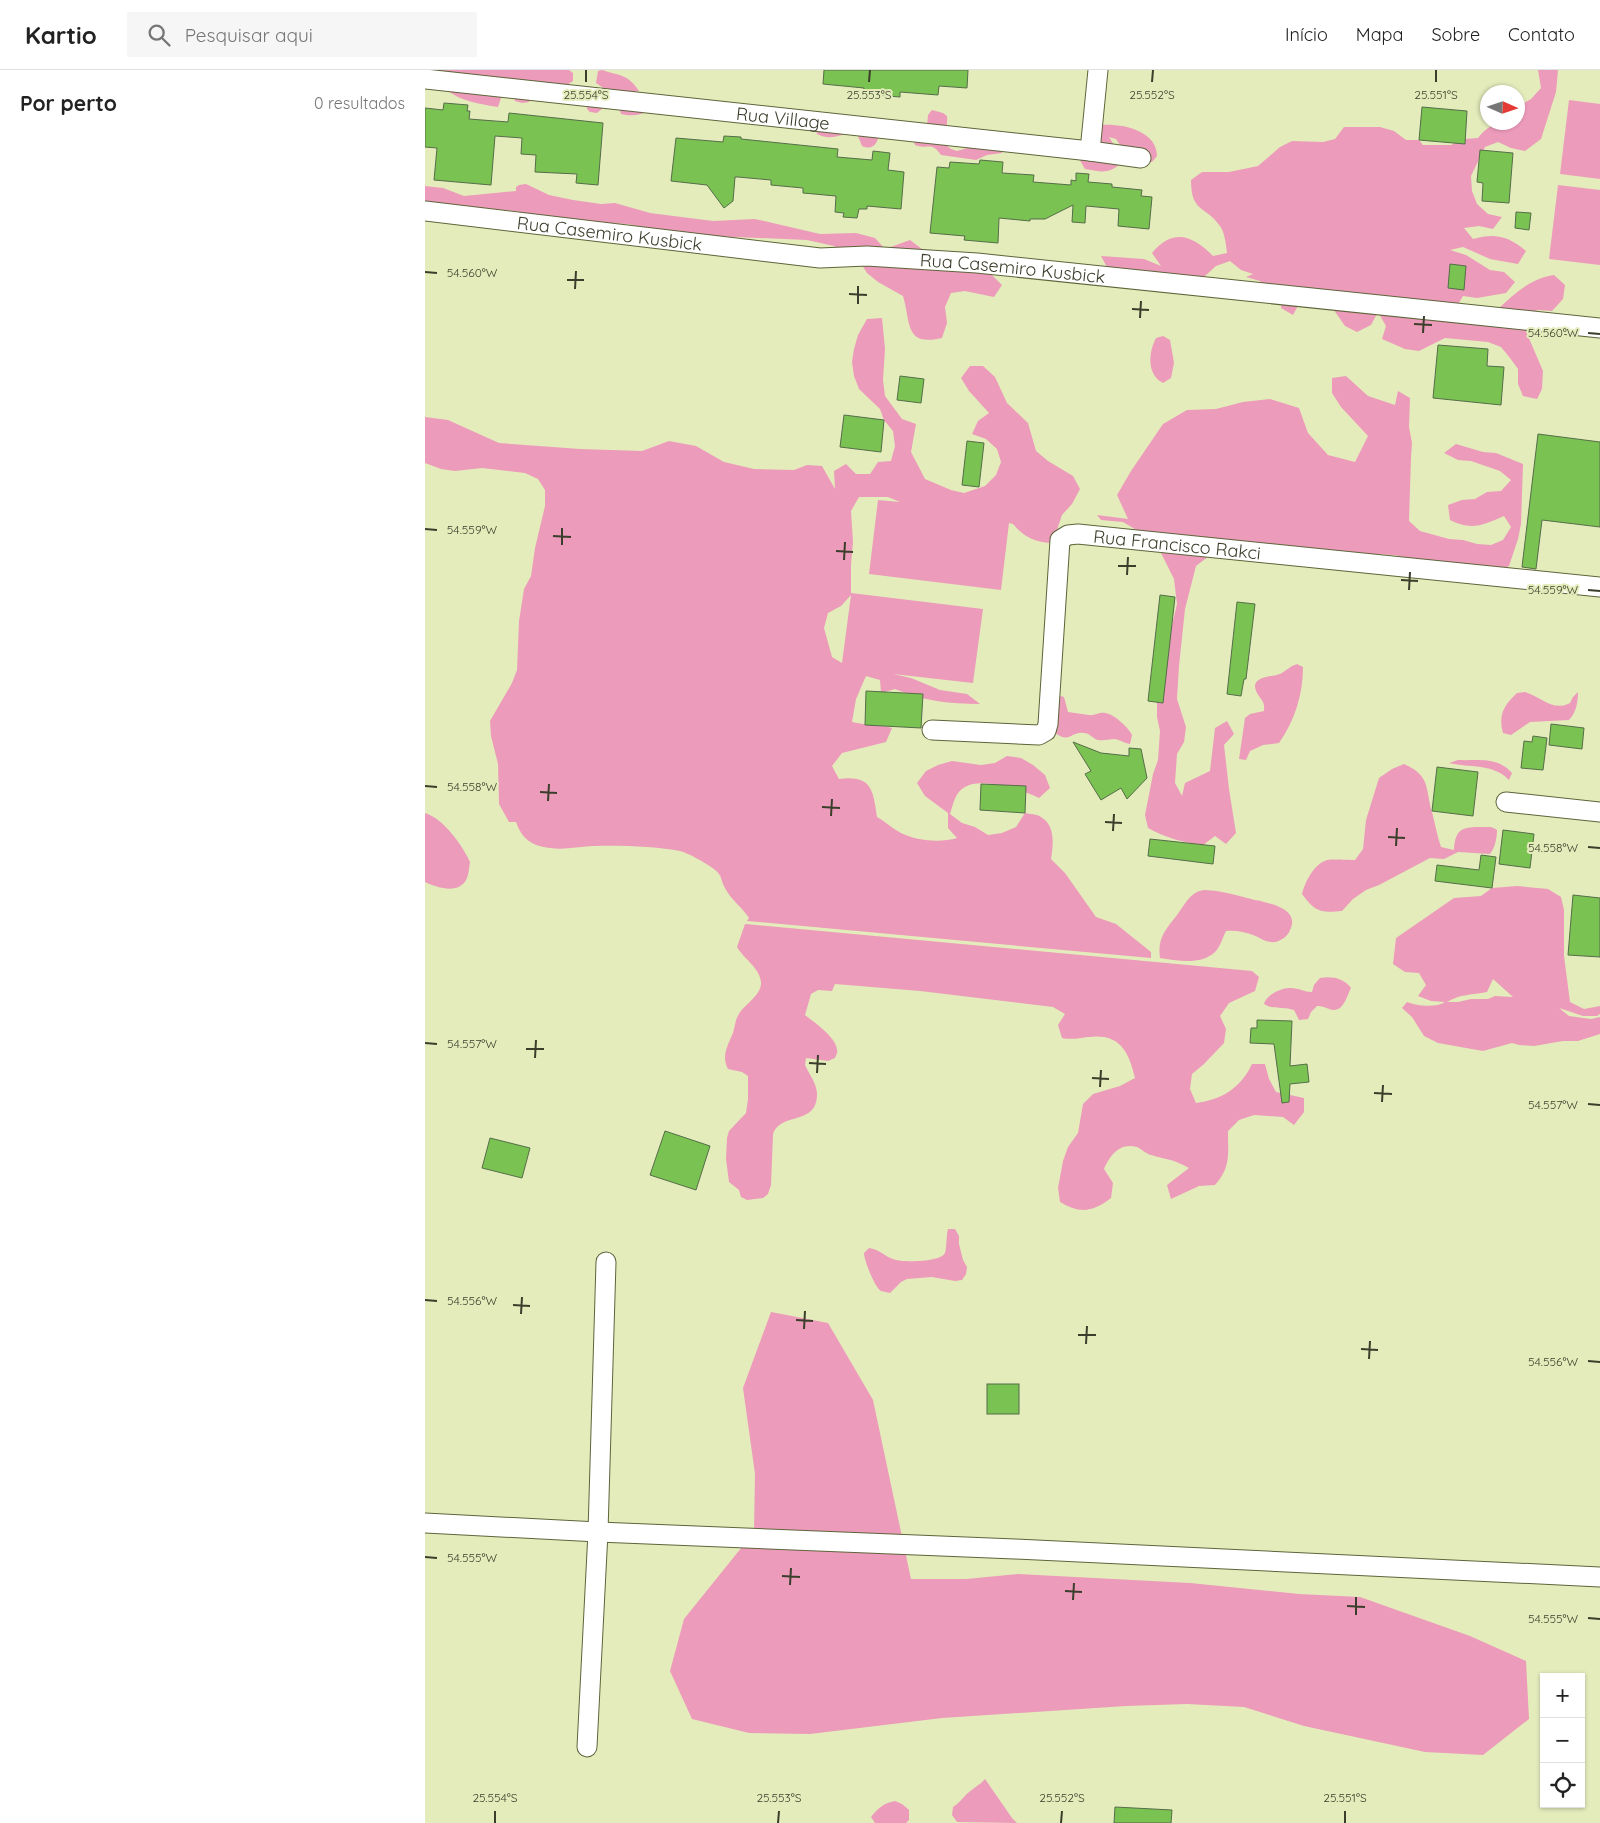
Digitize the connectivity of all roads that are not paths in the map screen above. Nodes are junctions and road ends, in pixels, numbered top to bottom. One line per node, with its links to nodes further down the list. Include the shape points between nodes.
1 (1098, 70): 3 (street)
2 (425, 79): 3 (street, Rua Village)
3 (1090, 151): 4 (street, Rua Village)
4 (1141, 158)
5 (425, 211): 6 (street, Rua Casemiro Kusbick, via 820,258 867,256 977,263)
6 (1600, 328)
7 (1600, 587): 8 (street, Rua Francisco Rakci, via 1068,535 1061,540 1046,731 1039,735)
8 (932, 730)
9 (1505, 802): 10 (street)
10 (1600, 812)
11 (606, 1262): 13 (street)
12 (425, 1522): 13 (street)
13 (598, 1532): 14 (street); 15 (street)
14 (1600, 1577)
15 (587, 1746)

